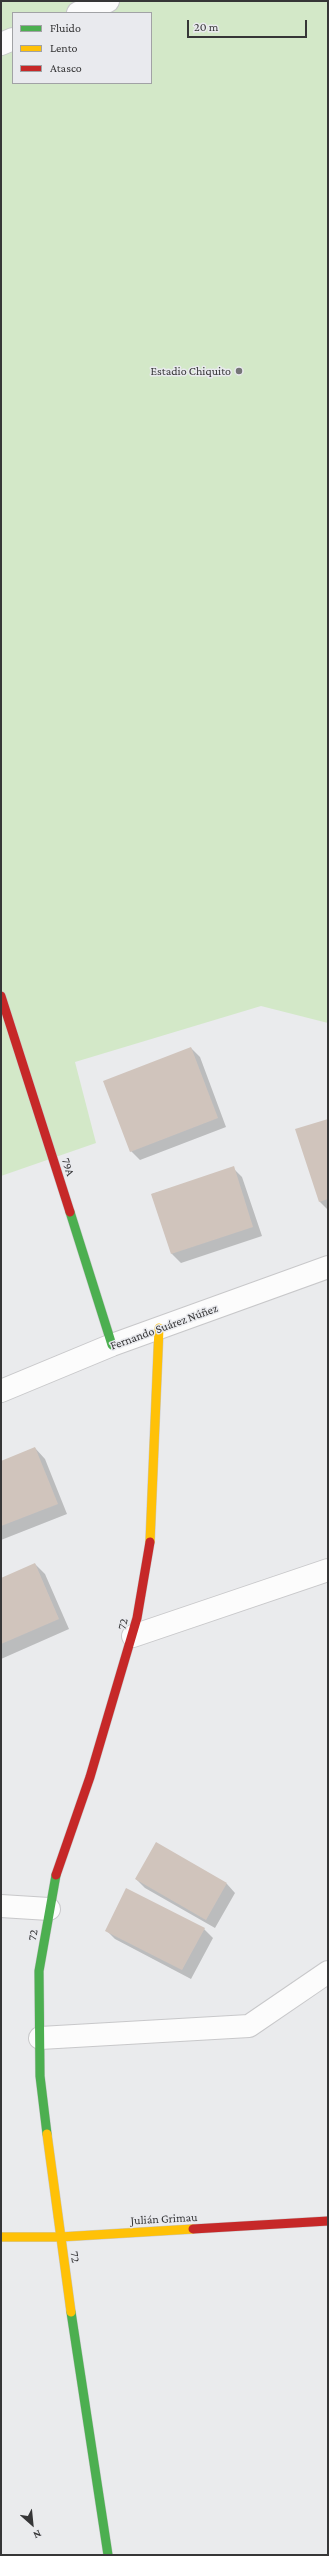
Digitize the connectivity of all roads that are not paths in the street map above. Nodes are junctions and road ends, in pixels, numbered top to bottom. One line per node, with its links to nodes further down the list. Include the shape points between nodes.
1 (108, 1): 2 (street)
2 (80, 12)
3 (12, 39): 4 (street)
4 (1, 44)
5 (1, 996): 8 (street, 79A)
6 (328, 1267): 7 (street, Fernando Suárez Núñez)
7 (159, 1328): 8 (street, Fernando Suárez Núñez); 11 (street, 72, via 151,1539)
8 (112, 1345): 9 (street, Fernando Suárez Núñez)
9 (1, 1391)
10 (328, 1570): 11 (street)
11 (133, 1636): 13 (street, 72, via 90,1777 57,1868)
12 (1, 1906): 13 (street)
13 (50, 1909): 15 (street, 72, via 39,1970)
14 (328, 1972): 15 (street, via 249,2026)
15 (40, 2038): 17 (street, 72, via 40,2076)
16 (328, 2221): 17 (street, Julián Grimau)
17 (60, 2237): 18 (street, Julián Grimau); 19 (street, 72)
18 (1, 2238)
19 (108, 2555)

